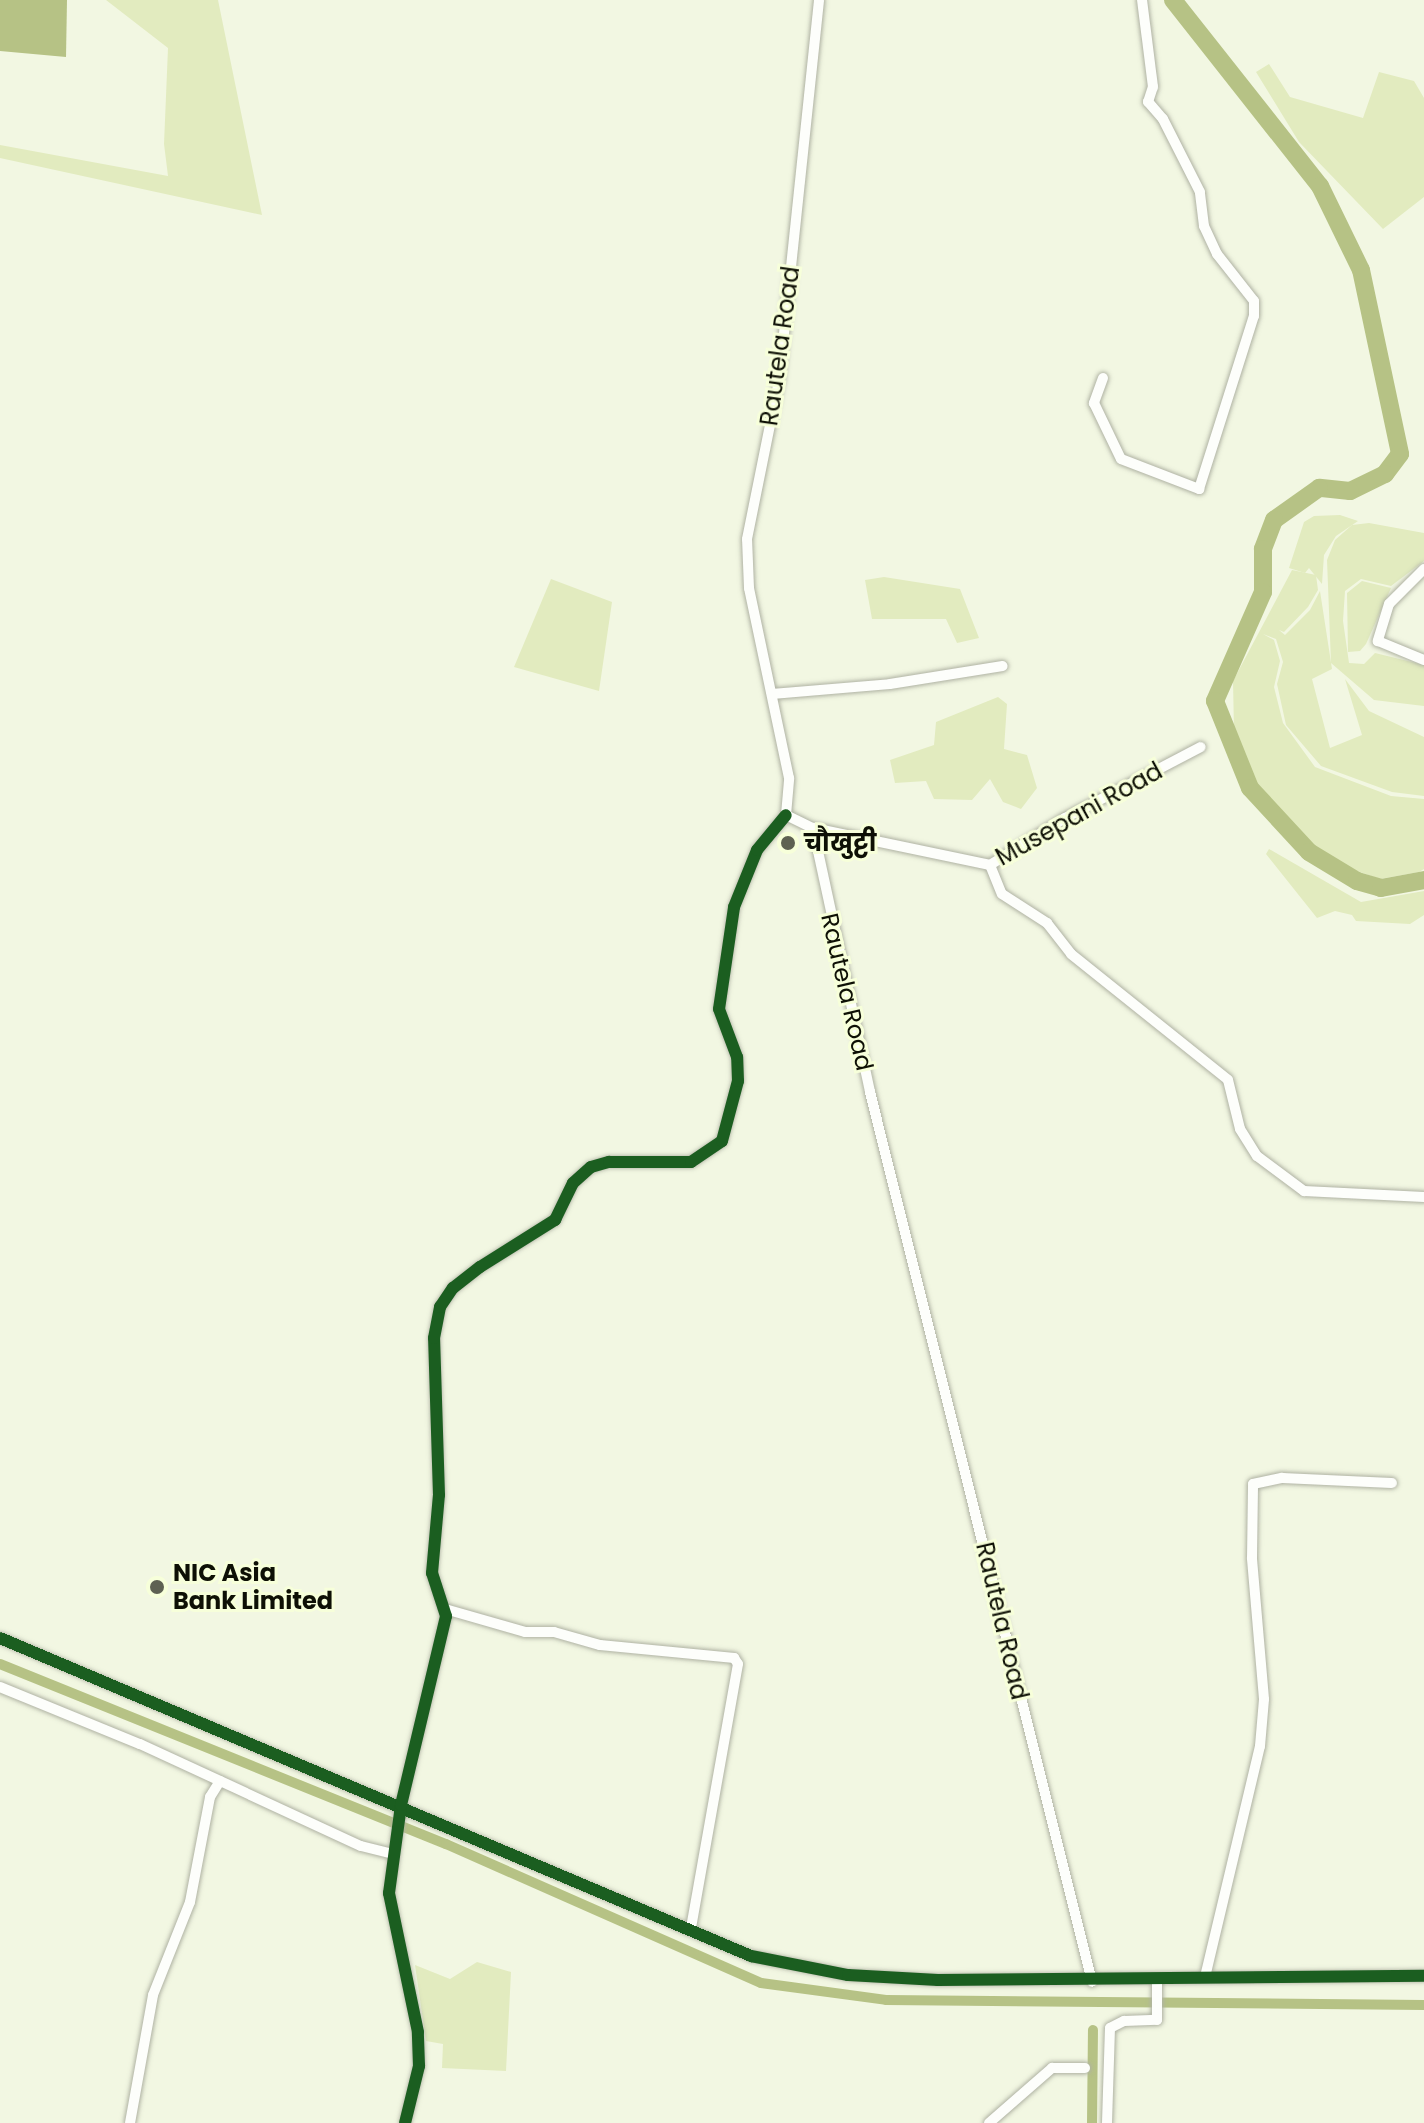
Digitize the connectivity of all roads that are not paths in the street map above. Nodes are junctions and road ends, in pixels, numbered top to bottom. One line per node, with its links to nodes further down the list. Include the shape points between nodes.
1 (819, 0): 7 (street, Rautela Road, via 779,381 747,539 749,588)
2 (1142, 0): 3 (street, via 1153,87 1148,102 1163,119 1200,192 1204,226 1217,254 1254,301 1254,316 1199,489 1121,459 1094,403)
3 (1103, 378)
4 (1424, 569): 5 (street, via 1389,604 1378,641)
5 (1424, 660)
6 (1003, 666): 7 (street, via 890,684)
7 (772, 694): 9 (street, Rautela Road, via 789,778)
8 (1201, 747): 11 (street, Musepani Road, via 1065,818)
9 (786, 815): 10 (street); 14 (street, via 757,850 734,907 719,1009 737,1057 738,1081 722,1141 691,1162 609,1162 591,1167 573,1183 555,1220 462,1281 440,1307 434,1338 439,1495 432,1573)
10 (813, 828): 11 (street, Musepani Road); 23 (street, Rautela Road, via 870,1092)
11 (990, 865): 12 (street, via 1002,894 1047,923 1071,954 1228,1080 1240,1129 1257,1156 1304,1191)
12 (1424, 1197)
13 (1392, 1483): 22 (street, via 1282,1478 1253,1484 1252,1558 1264,1699 1260,1746)
14 (445, 1609): 18 (street); 20 (street, via 525,1632 554,1632 600,1645 734,1658 738,1664)
15 (0, 1638): 18 (street)
16 (0, 1687): 17 (street)
17 (220, 1781): 19 (street, via 361,1846); 26 (street, via 210,1797 190,1902 153,1995)
18 (401, 1805): 19 (street); 20 (street)
19 (393, 1849): 27 (street, via 389,1893 418,2032 419,2066)
20 (691, 1929): 23 (street, via 751,1956 848,1975)
21 (1424, 1976): 22 (street)
22 (1205, 1977): 24 (street)
23 (1092, 1982): 24 (street)
24 (1157, 1983): 29 (street, via 1157,2020 1124,2021 1110,2028)
25 (1085, 2068): 28 (street, via 1052,2068)
26 (130, 2123)
27 (405, 2123)
28 (989, 2123)
29 (1107, 2123)

